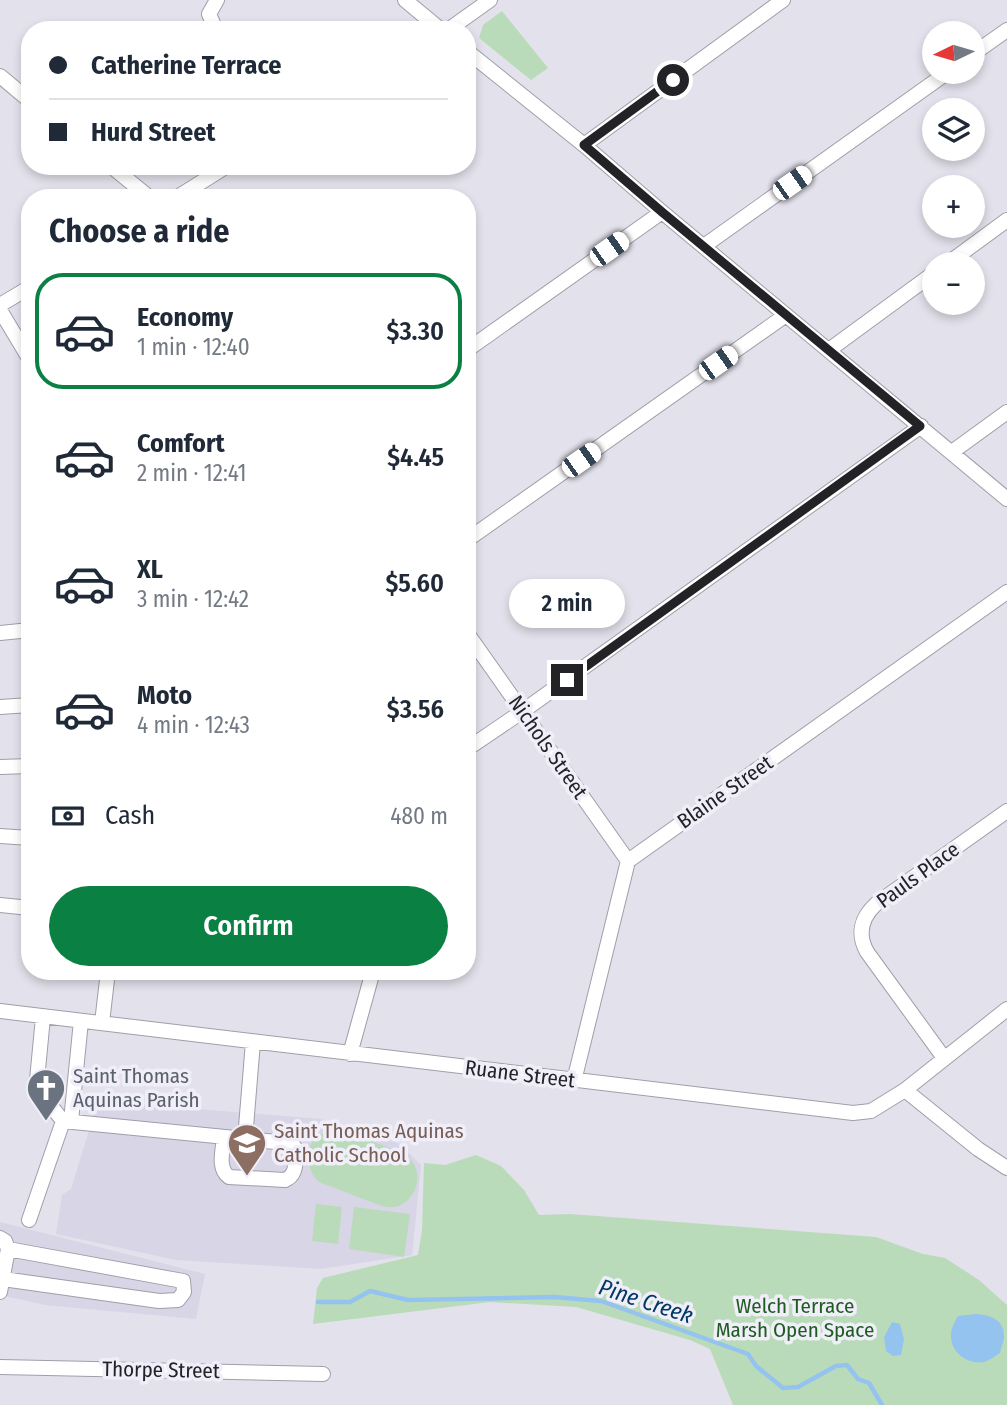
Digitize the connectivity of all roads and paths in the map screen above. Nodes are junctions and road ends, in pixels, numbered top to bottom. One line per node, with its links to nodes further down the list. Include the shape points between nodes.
1 (217, 0): 5 (street, via 209,14)
2 (405, 0): 6 (street)
3 (490, 0): 7 (street)
4 (783, 0): 14 (street)
5 (212, 21)
6 (430, 21)
7 (461, 21)
8 (1007, 30): 9 (street)
9 (985, 46)
10 (476, 58): 14 (street)
11 (0, 76): 13 (street)
12 (931, 84): 21 (street)
13 (21, 94)
14 (584, 145): 19 (street)
15 (122, 175): 17 (street)
16 (213, 175): 18 (street)
17 (139, 189)
18 (190, 189)
19 (662, 212): 21 (street); 28 (street)
20 (1007, 220): 22 (street)
21 (704, 246): 26 (street)
22 (963, 252)
23 (922, 282): 29 (street)
24 (21, 293): 25 (street)
25 (0, 308): 27 (street)
26 (786, 315): 29 (street); 34 (street)
27 (21, 344)
28 (476, 344)
29 (829, 350): 31 (street)
30 (1007, 412): 32 (street)
31 (920, 426): 32 (street); 41 (street)
32 (951, 452): 33 (street)
33 (1007, 499)
34 (476, 534)
35 (1007, 592): 48 (street, Blaine Street)
36 (21, 631): 37 (street)
37 (0, 633)
38 (476, 646): 41 (street, Nichols Street)
39 (21, 706): 40 (street)
40 (0, 707)
41 (523, 711): 42 (street); 48 (street, Nichols Street)
42 (476, 743)
43 (21, 766): 44 (street)
44 (0, 767)
45 (1007, 811): 60 (street, Pauls Place, via 876,904 861,926 867,952)
46 (0, 836): 47 (street)
47 (21, 837)
48 (628, 862): 61 (street)
49 (0, 905): 50 (street)
50 (21, 907)
51 (107, 980): 57 (street)
52 (371, 980): 59 (street)
53 (1007, 1009): 60 (street, Ruane Street)
54 (0, 1012): 55 (street, Ruane Street)
55 (43, 1017): 56 (street, Ruane Street); 63 (street, via 37,1080 40,1092)
56 (81, 1021): 57 (street, Ruane Street); 63 (street)
57 (102, 1023): 58 (street, Ruane Street)
58 (253, 1042): 59 (street, Ruane Street); 65 (street)
59 (350, 1054): 61 (street, Ruane Street)
60 (944, 1058): 62 (street, Ruane Street)
61 (574, 1081): 62 (street, Ruane Street, via 853,1113 871,1111)
62 (905, 1090): 66 (street)
63 (67, 1121): 64 (street); 67 (street)
64 (225, 1137): 65 (street); 65 (street, via 222,1168 229,1177 285,1180 294,1173 297,1151 293,1145)
65 (245, 1139)
66 (1007, 1168)
67 (29, 1220)
68 (4, 1243): 69 (street); 69 (street, via 183,1281 184,1292 178,1300 159,1301)
69 (2, 1285)
70 (0, 1367): 71 (street, Thorpe Street)
71 (323, 1374)

